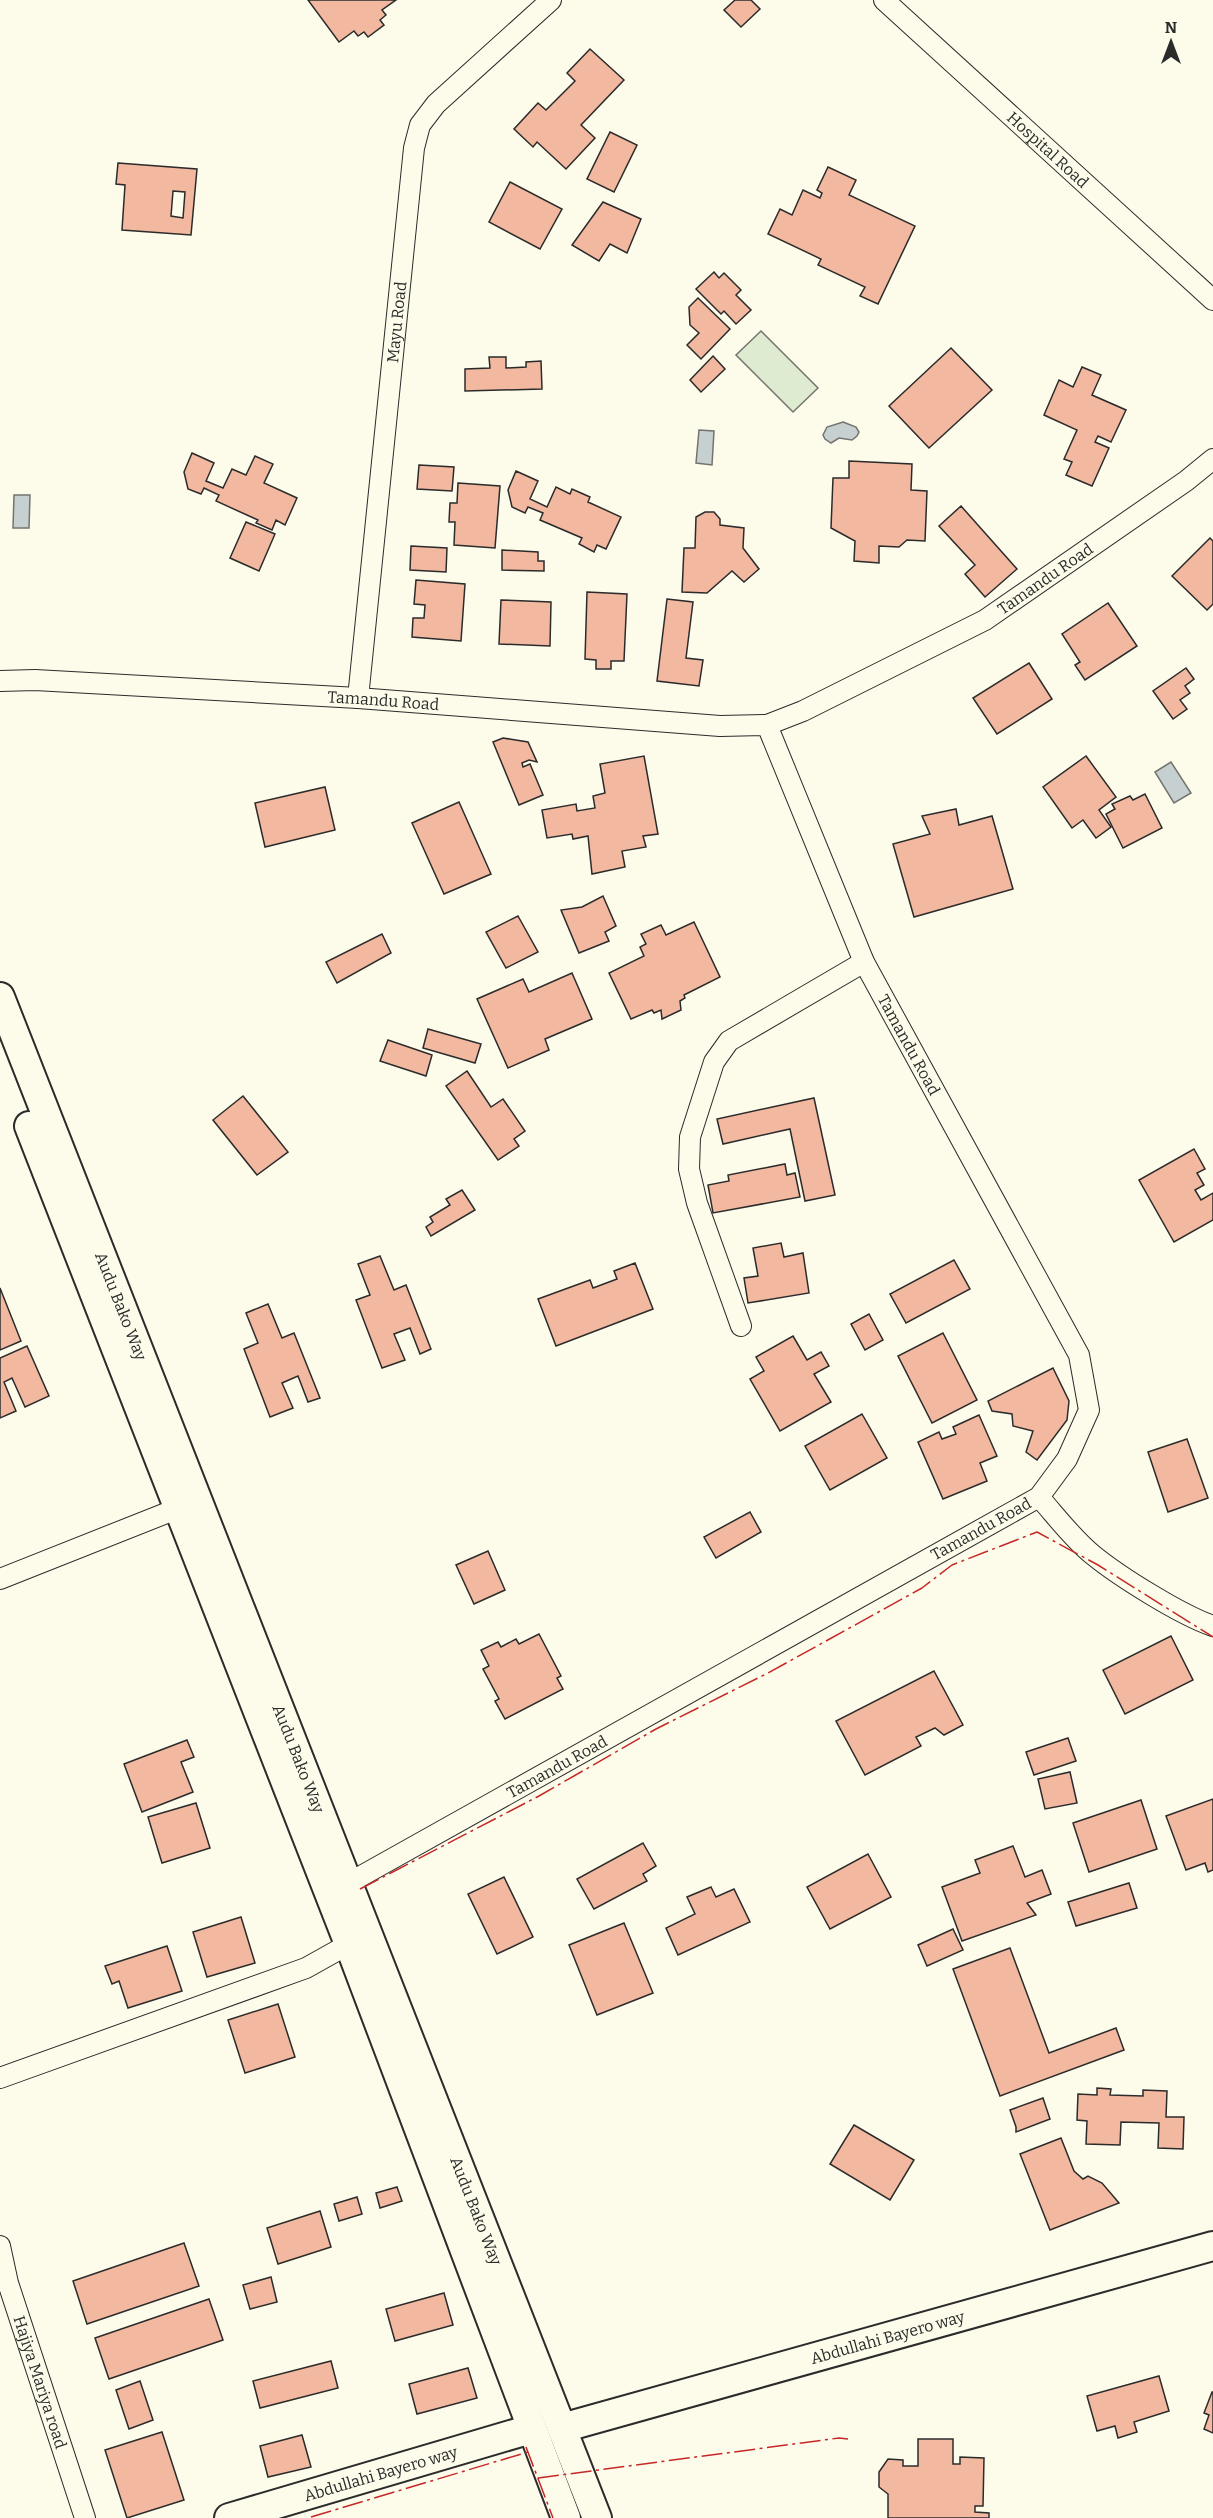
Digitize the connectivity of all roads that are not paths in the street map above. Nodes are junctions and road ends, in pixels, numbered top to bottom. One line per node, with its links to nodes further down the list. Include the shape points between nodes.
1 (550, 0): 6 (street, Mayu Road, via 436,104 420,125 414,148)
2 (884, 0): 3 (street, Hospital Road)
3 (1213, 300)
4 (1213, 459): 7 (street, Tamandu Road, via 985,620 803,711)
5 (0, 681): 6 (street, Tamandu Road)
6 (358, 698): 7 (street, Tamandu Road, via 720,726)
7 (767, 725): 8 (street, Tamandu Road)
8 (864, 962): 11 (street, via 729,1041 714,1062 690,1137 689,1169 697,1203); 12 (street, Tamandu Road, via 1080,1355 1089,1410 1067,1459)
9 (0, 997): 16 (main road, Audu Bako Way)
10 (0, 1051): 13 (main road, Audu Bako Way)
11 (741, 1326)
12 (1039, 1497): 15 (street, via 1092,1554 1139,1586); 16 (street, Tamandu Road)
13 (179, 1508): 14 (street); 16 (main road, Audu Bako Way)
14 (0, 1579)
15 (1213, 1626)
16 (338, 1889): 17 (main road, Audu Bako Way); 21 (main road, Audu Bako Way)
17 (349, 1944): 18 (street, via 306,1968); 22 (main road, Audu Bako Way)
18 (0, 2078)
19 (0, 2246): 23 (street, Hajiya Mariya road, via 8,2283)
20 (1213, 2246): 21 (main road, Abdullahi Bayero way)
21 (562, 2428): 26 (main road, Audu Bako Way)
22 (531, 2429): 24 (main road, Abdullahi Bayero way); 25 (main road, Audu Bako Way)
23 (85, 2518)
24 (229, 2518)
25 (566, 2518)
26 (597, 2518)

